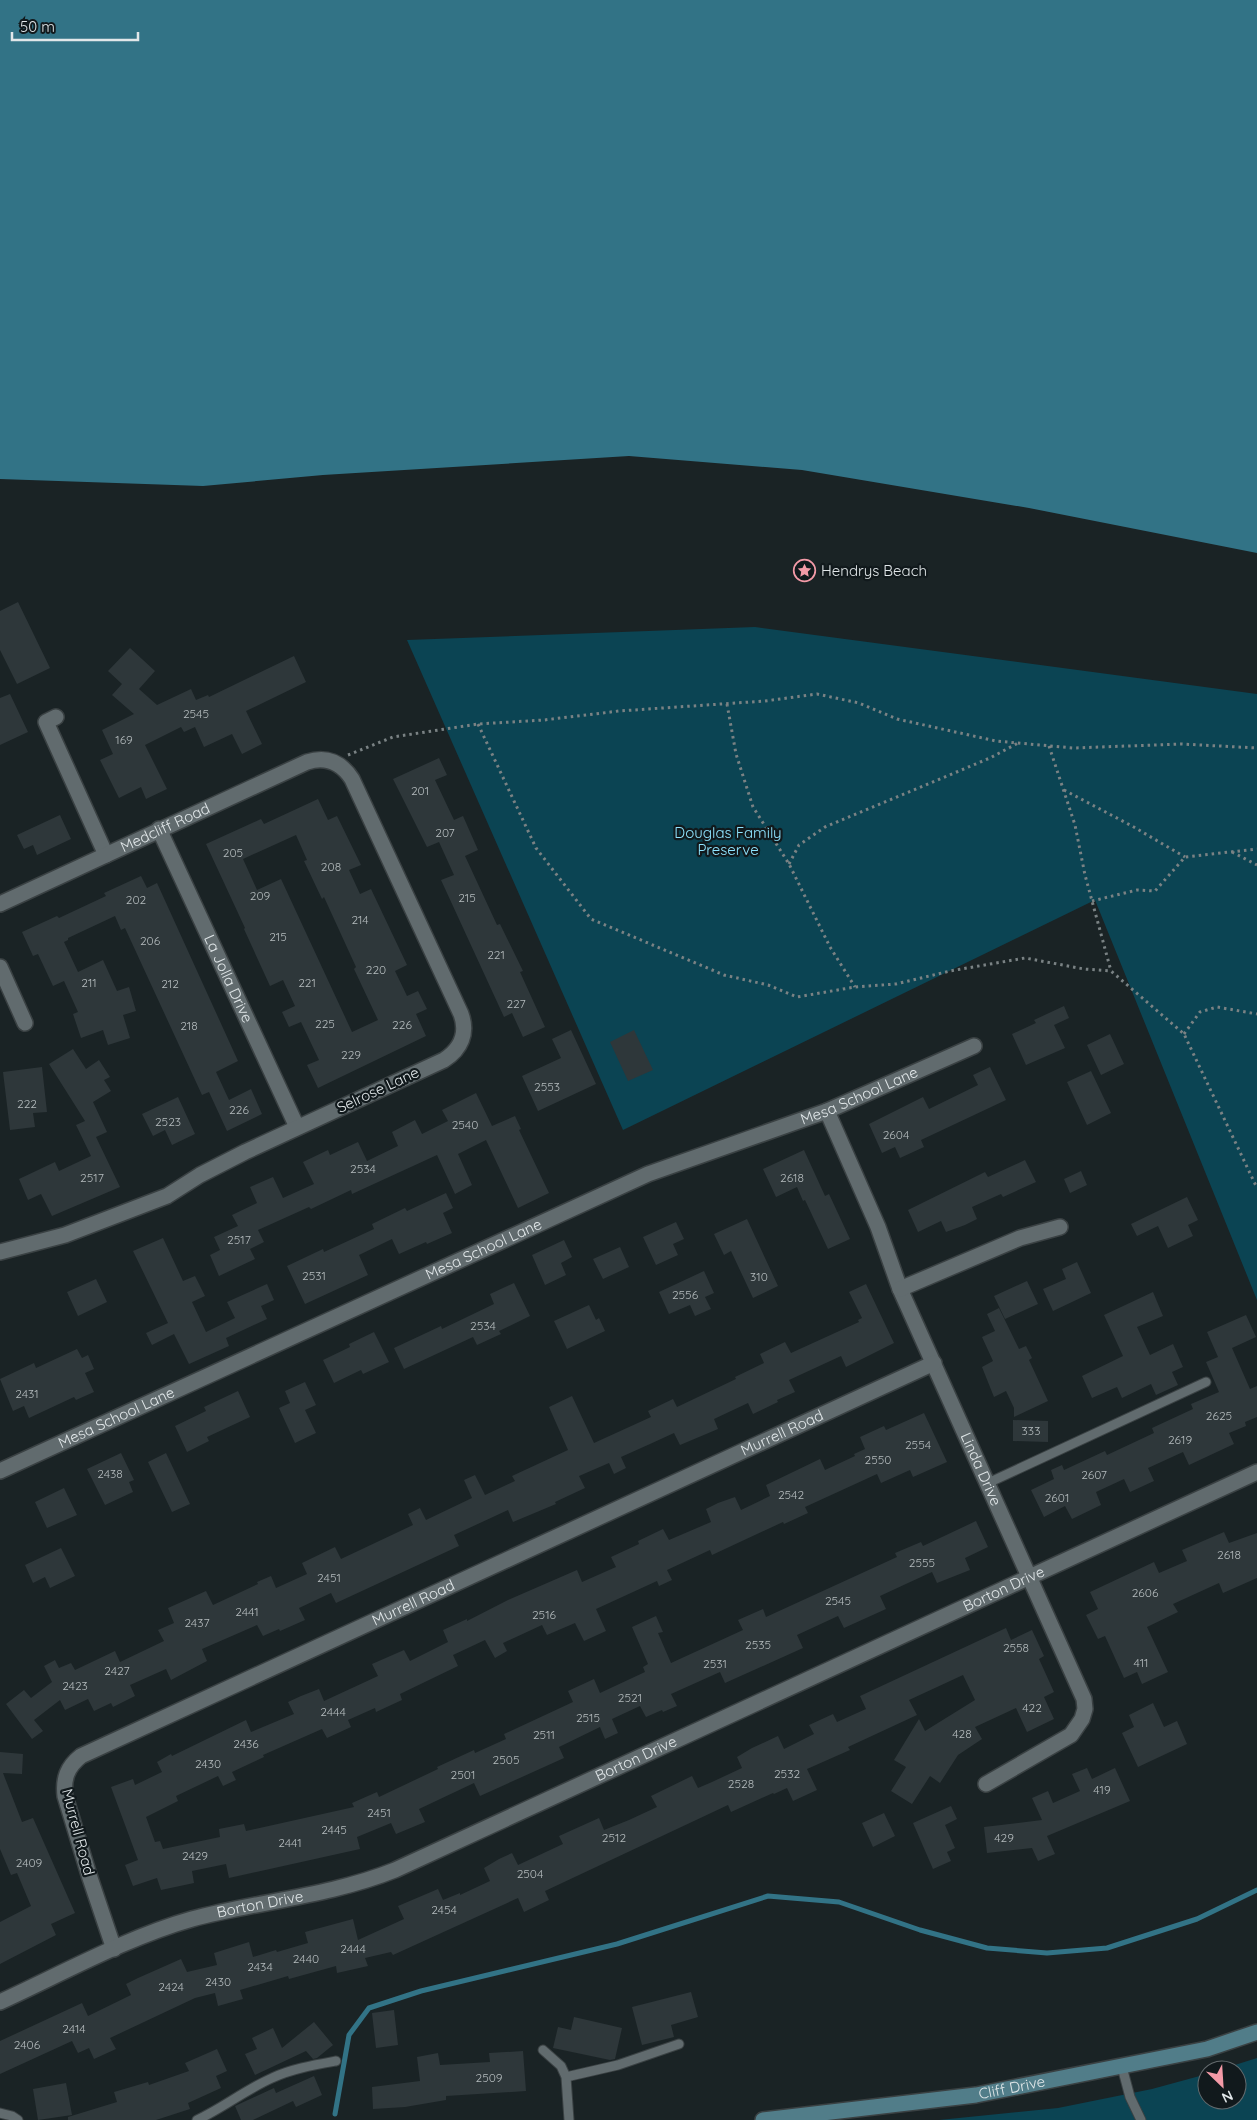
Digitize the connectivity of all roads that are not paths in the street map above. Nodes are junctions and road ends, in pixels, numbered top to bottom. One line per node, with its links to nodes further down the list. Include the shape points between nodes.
1 (56, 717): 4 (street, via 46,722)
2 (332, 761): 3 (street, Medcliff Road, via 315,759 306,762); 10 (street, Selrose Lane, via 352,779 461,1014 464,1032 458,1048 444,1060)
3 (160, 830): 4 (street, Medcliff Road); 10 (street, La Jolla Drive)
4 (106, 855): 5 (street, Medcliff Road)
5 (0, 904)
6 (0, 967): 7 (street)
7 (25, 1023)
8 (974, 1046): 9 (street, Mesa School Lane)
9 (827, 1111): 13 (street, Linda Drive, via 878,1227); 16 (street, Mesa School Lane, via 648,1174)
10 (297, 1128): 12 (street, Selrose Lane, via 200,1175 167,1196 65,1235)
11 (1060, 1227): 13 (street, via 1020,1238)
12 (0, 1252)
13 (900, 1289): 14 (street, Linda Drive)
14 (934, 1363): 18 (street, Linda Drive); 21 (street, Murrell Road, via 81,1756 68,1769 65,1796)
15 (1206, 1382): 18 (lane)
16 (0, 1470)
17 (1257, 1472): 19 (street, Borton Drive)
18 (988, 1483): 19 (street, Linda Drive)
19 (1030, 1576): 20 (street, Linda Drive, via 1082,1689 1085,1709 1078,1728 1071,1735); 21 (street, Borton Drive, via 366,1882 191,1920)
20 (986, 1784)
21 (114, 1949): 22 (street, Borton Drive)
22 (0, 2002)
23 (1257, 2032): 27 (main road, Cliff Drive, via 1207,2049)
24 (679, 2044): 28 (lane, via 618,2065)
25 (543, 2050): 28 (lane, via 561,2066)
26 (336, 2061): 31 (lane, via 273,2077)
27 (1122, 2067): 33 (main road, Cliff Drive, via 976,2094); 34 (lane, via 1130,2097)
28 (566, 2077): 32 (lane)
29 (0, 2113): 30 (lane)
30 (18, 2120)
31 (197, 2120)
32 (569, 2120)
33 (763, 2120)
34 (1141, 2120)

